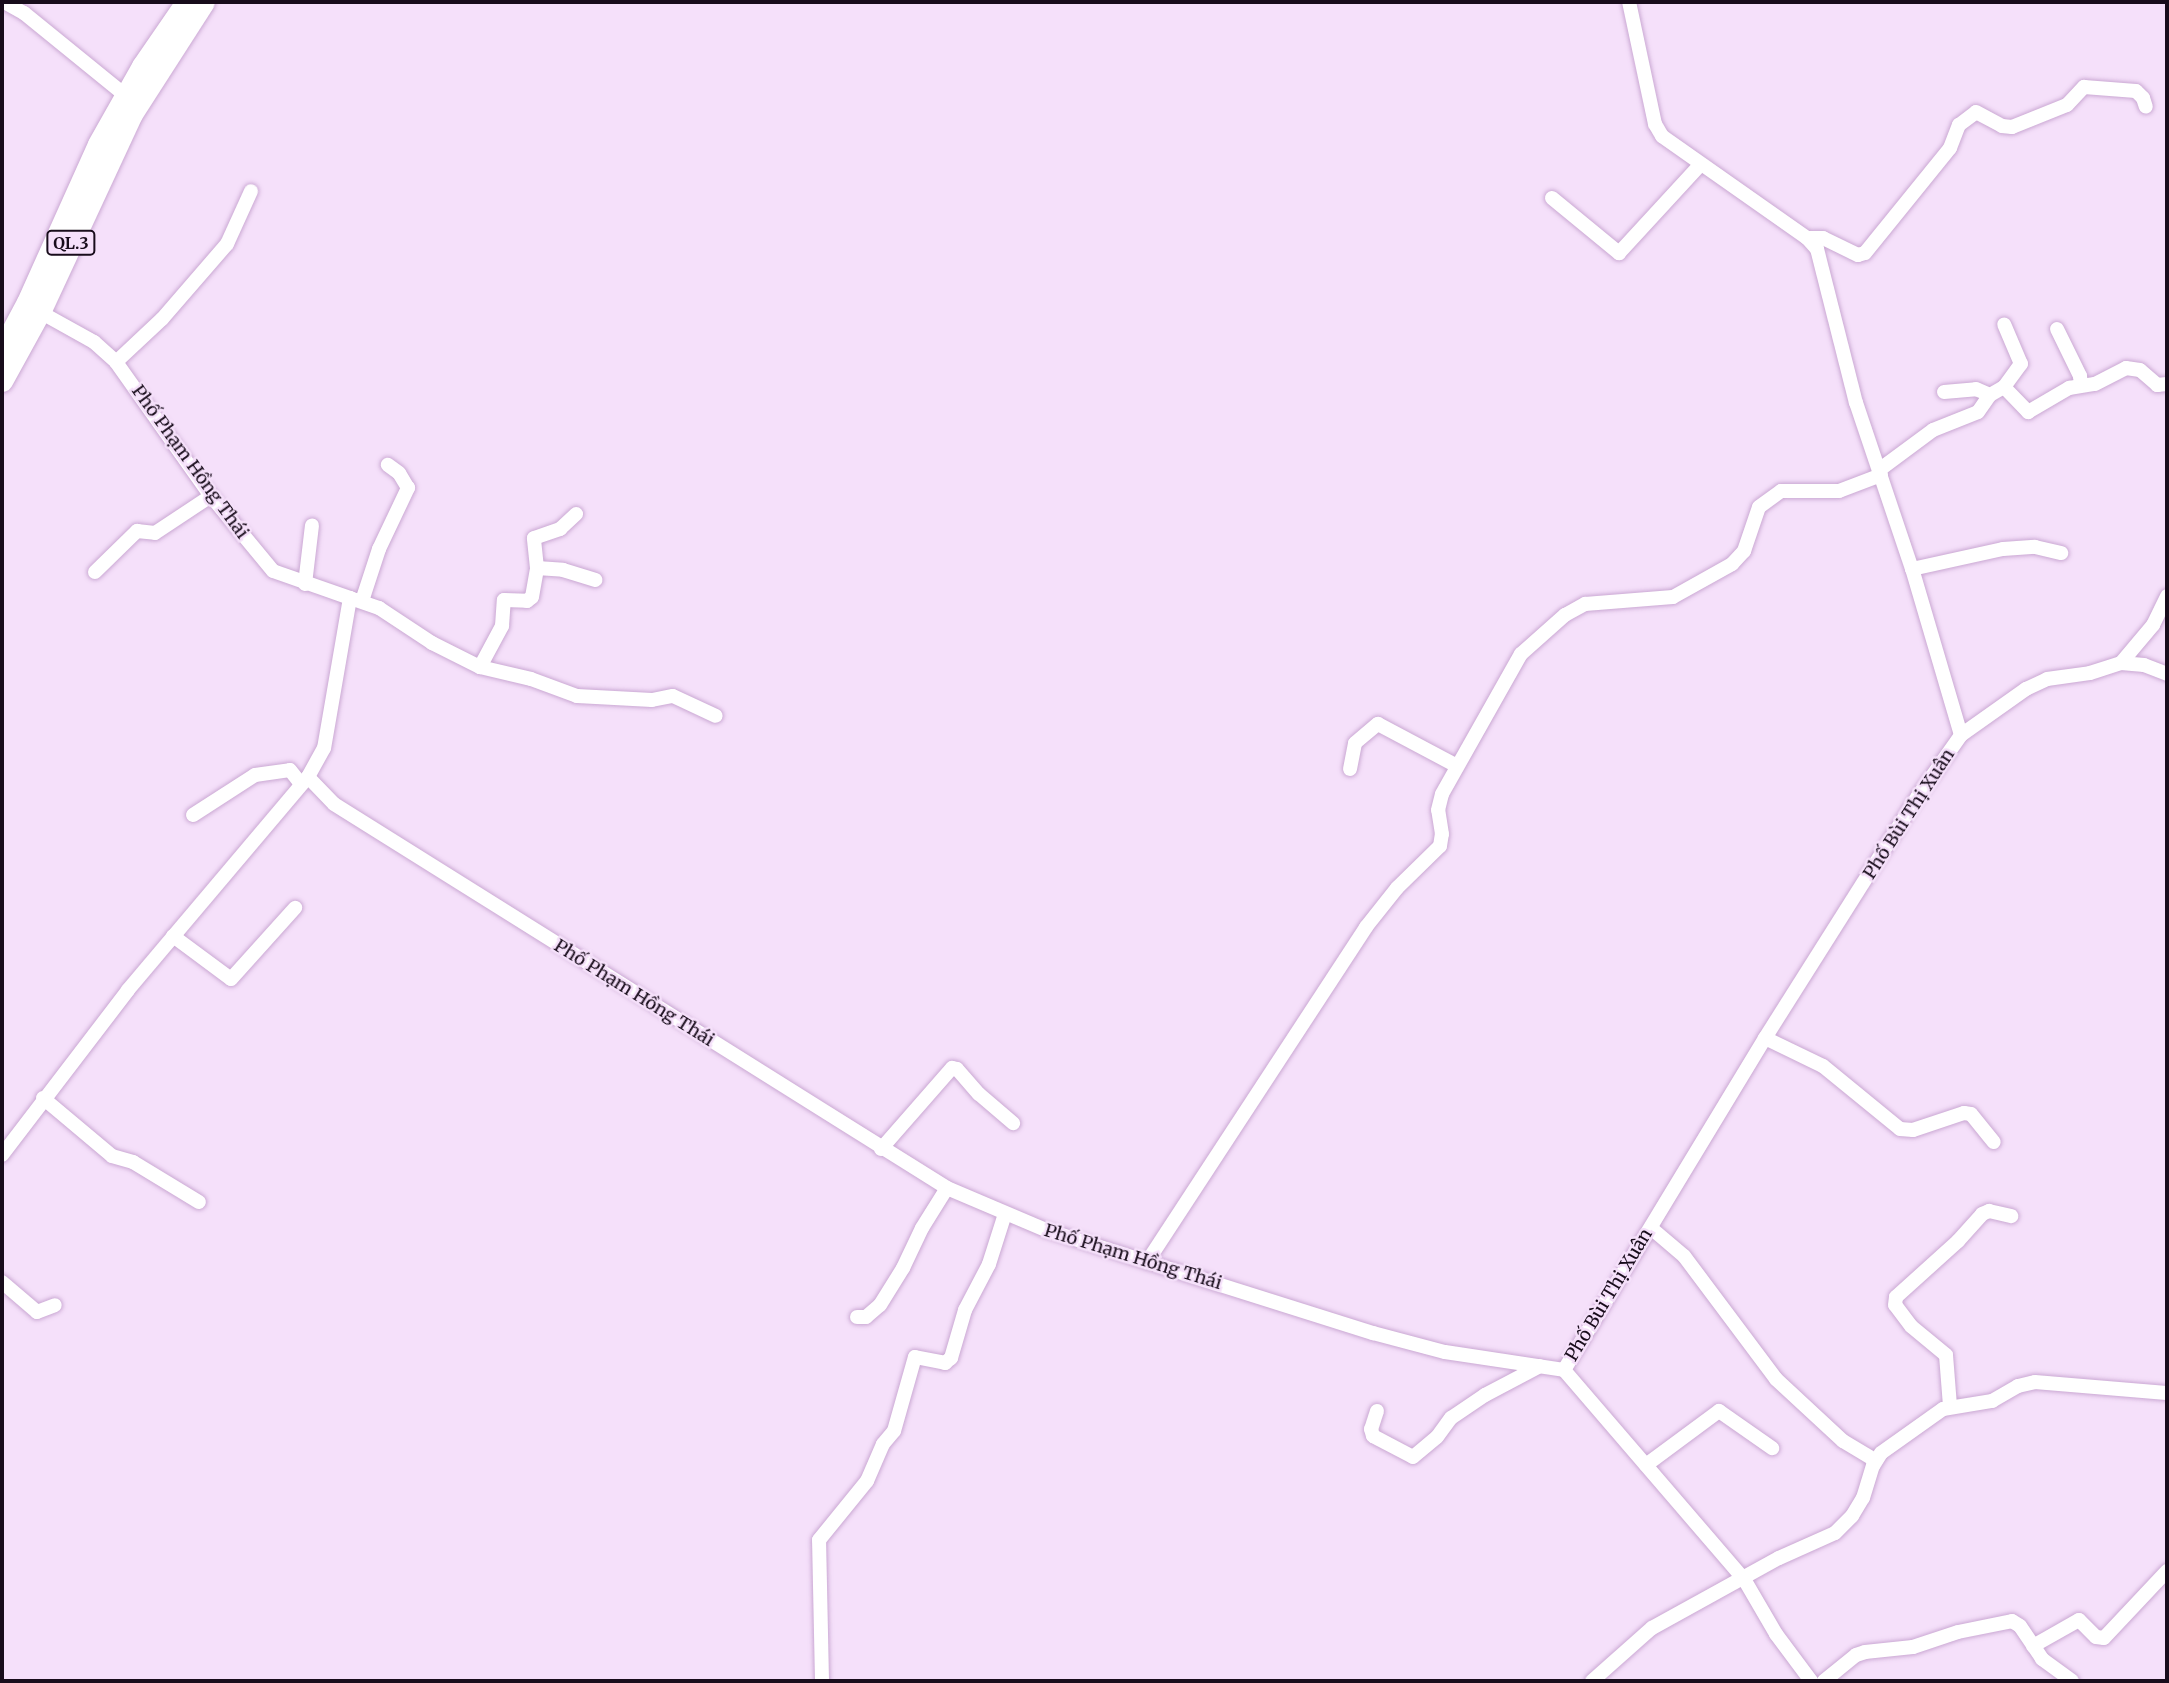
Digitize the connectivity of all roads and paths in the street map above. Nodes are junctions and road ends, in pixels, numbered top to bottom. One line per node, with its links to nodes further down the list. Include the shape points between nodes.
1 (4, 2): 5 (street)
2 (186, 2): 5 (highway, QL.3)
3 (204, 2): 5 (highway, QL.3)
4 (1629, 2): 7 (street, Phố Bùi Thị Xuân, via 1655,124 1670,145)
5 (131, 99): 11 (highway, QL.3, via 71,197)
6 (2146, 107): 10 (street, via 2136,91 2084,87 2067,105 2012,127 1976,112 1959,125 1950,148 1865,253 1858,255 1823,239)
7 (1703, 167): 9 (street, via 1619,253); 10 (street, Phố Bùi Thị Xuân)
8 (251, 191): 16 (street, via 227,244)
9 (1552, 198)
10 (1807, 238): 24 (street, Phố Bùi Thị Xuân, via 1820,257 1856,403)
11 (52, 266): 12 (highway, QL.3); 15 (highway, QL.3)
12 (40, 312): 16 (street, Phố Phạm Hồng Thái, via 94,342); 17 (highway, QL.3)
13 (2004, 324): 20 (street, via 2021,364)
14 (2057, 329): 19 (street)
15 (2, 349)
16 (116, 362): 25 (street, Phố Phạm Hồng Thái)
17 (2, 381)
18 (2167, 384): 19 (street, via 2157,385 2133,367)
19 (2081, 386): 20 (street, via 2028,412)
20 (2004, 387): 22 (street)
21 (1944, 392): 22 (street, via 1971,389)
22 (1990, 396): 24 (street, via 1978,412 1933,430)
23 (388, 465): 35 (street, via 408,488)
24 (1880, 473): 30 (street, Phố Bùi Thị Xuân); 41 (street, via 1839,491 1793,490 1769,497 1759,507 1738,559 1684,593 1663,599 1597,601 1565,615 1512,665)
25 (211, 496): 31 (street, via 155,533 137,531); 33 (street, Phố Phạm Hồng Thái, via 273,571)
26 (576, 514): 29 (street, via 560,529 534,538)
27 (312, 525): 33 (street)
28 (2061, 553): 30 (street, via 2035,547 2003,549)
29 (537, 568): 32 (street); 37 (street, via 530,600 503,600 502,626)
30 (1912, 569): 40 (street, Phố Bùi Thị Xuân)
31 (95, 572)
32 (595, 580)
33 (305, 584): 35 (street, Phố Phạm Hồng Thái)
34 (2167, 596): 36 (street, via 2153,625)
35 (356, 599): 37 (street, Phố Phạm Hồng Thái); 43 (street, via 324,748)
36 (2120, 663): 38 (street, via 2144,665); 40 (street, via 2037,683)
37 (480, 667): 39 (street, Phố Phạm Hồng Thái, via 578,696 642,700 673,696)
38 (2167, 674)
39 (716, 716)
40 (1961, 735): 47 (street, Phố Bùi Thị Xuân)
41 (1457, 766): 42 (street, via 1378,724 1355,743); 58 (street, via 1439,802 1440,846 1366,927)
42 (1350, 769)
43 (304, 781): 44 (street, via 286,769 256,775); 46 (street); 51 (street, Phố Phạm Hồng Thái)
44 (193, 815)
45 (295, 908): 46 (street, via 231,979)
46 (173, 936): 48 (street)
47 (1765, 1038): 50 (street, via 1823,1066 1900,1129 1913,1130 1964,1113 1971,1114); 57 (street, Phố Bùi Thị Xuân)
48 (43, 1098): 52 (street); 54 (street, via 112,1156 134,1162)
49 (1013, 1123): 51 (street, via 952,1068)
50 (1994, 1142)
51 (881, 1149): 53 (street, Phố Phạm Hồng Thái)
52 (2, 1154)
53 (947, 1188): 55 (street, Phố Phạm Hồng Thái); 61 (street, via 880,1305 866,1317)
54 (199, 1202)
55 (1005, 1214): 58 (street, Phố Phạm Hồng Thái); 73 (street, via 989,1264 965,1310 951,1358 945,1363 915,1357 894,1431 866,1481 819,1540)
56 (2011, 1216): 65 (street, via 1982,1214 1895,1300 1911,1326 1946,1355)
57 (1651, 1228): 63 (street, Phố Bùi Thị Xuân); 68 (street, via 1684,1256 1776,1380 1843,1441)
58 (1147, 1262): 62 (street, Phố Phạm Hồng Thái, via 1387,1337 1445,1352)
59 (2, 1282): 60 (street, via 37,1312)
60 (55, 1305)
61 (857, 1317)
62 (1540, 1366): 63 (street, Phố Phạm Hồng Thái); 66 (street, via 1451,1418 1413,1457 1373,1436)
63 (1564, 1370): 69 (street)
64 (2167, 1393): 65 (street, via 2035,1382 1992,1401)
65 (1950, 1406): 68 (street)
66 (1377, 1410)
67 (1772, 1448): 69 (street, via 1719,1411)
68 (1875, 1460): 71 (street, via 1863,1498 1843,1525 1823,1540)
69 (1646, 1465): 71 (street)
70 (2167, 1571): 72 (street, via 2104,1638 2096,1637 2079,1620)
71 (1744, 1579): 74 (street, via 1652,1628); 75 (street)
72 (2034, 1646): 76 (street, via 2012,1622 1958,1632 1913,1647 1865,1652); 77 (street, via 2042,1659)
73 (822, 1681)
74 (1592, 1681)
75 (1811, 1681)
76 (1824, 1681)
77 (2072, 1681)

